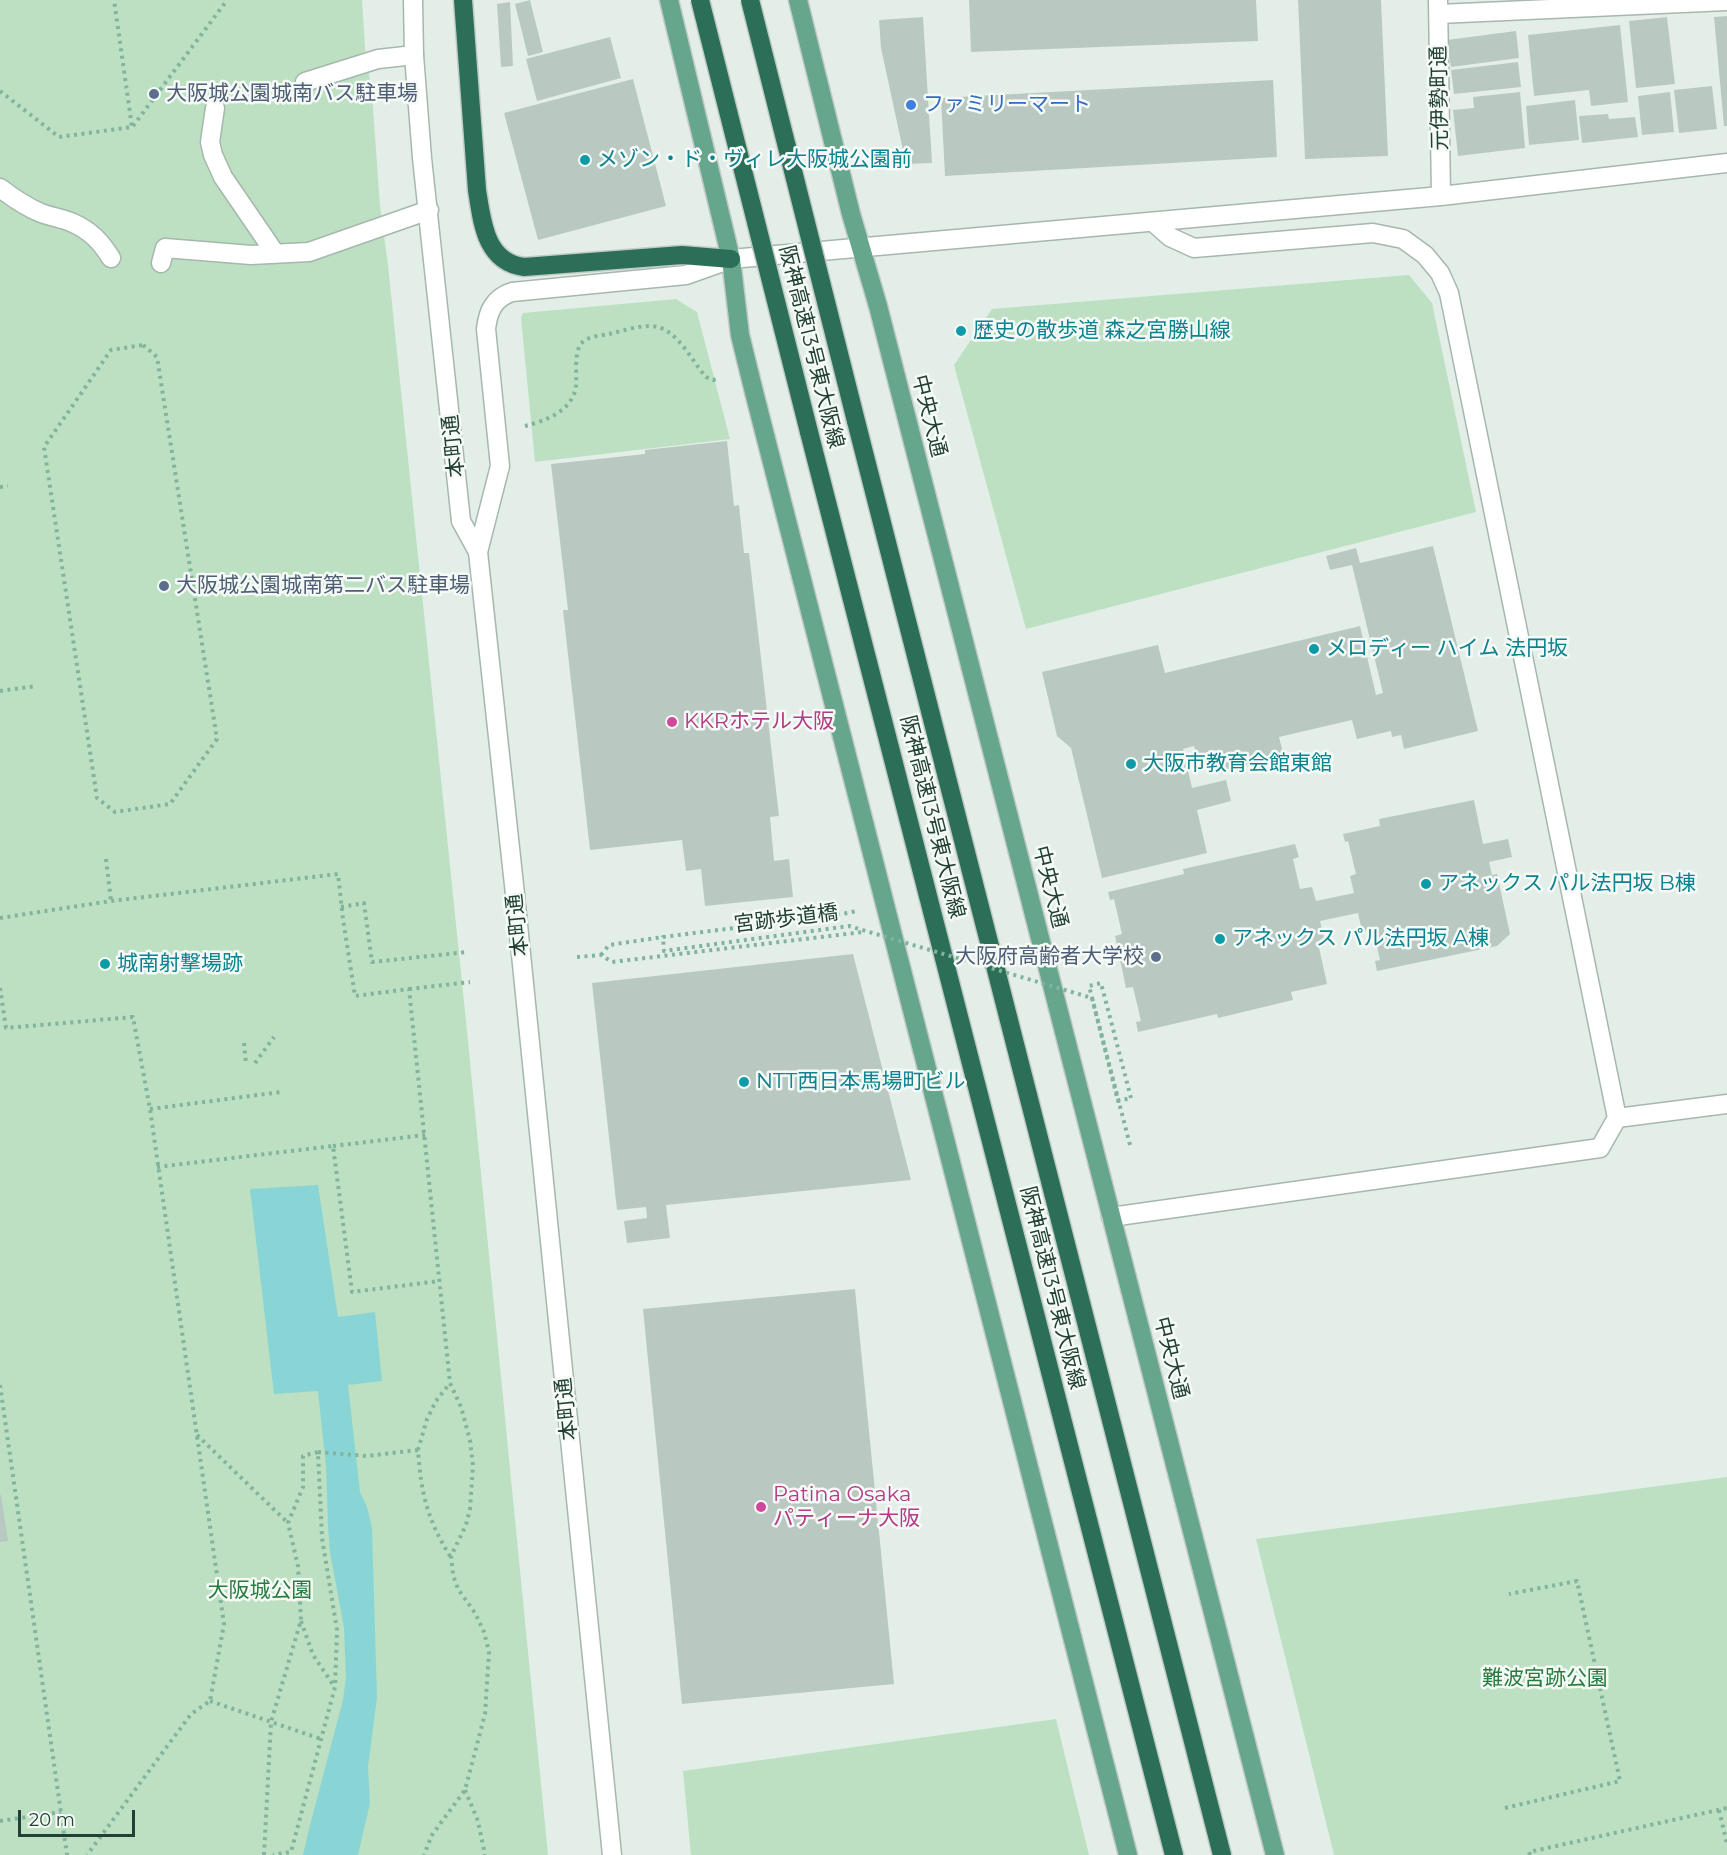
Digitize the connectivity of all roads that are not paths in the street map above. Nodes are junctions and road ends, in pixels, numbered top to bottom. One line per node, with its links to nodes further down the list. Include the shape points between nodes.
1 (413, 0): 10 (street, 本町通)
2 (463, 0): 21 (highway, via 481,218 498,256 512,266 682,255)
3 (669, 0): 21 (main road)
4 (700, 0): 29 (highway, 阪神高速13号東大阪線, bridge)
5 (750, 0): 30 (highway, 阪神高速13号東大阪線, bridge)
6 (798, 0): 18 (main road, 中央大通)
7 (1677, 2): 8 (street); 9 (street)
8 (1727, 2)
9 (1438, 7): 15 (street, 元伊勢町通)
10 (414, 55): 11 (street, via 378,58); 16 (street, 本町通)
11 (304, 82)
12 (215, 108): 19 (street, via 210,142 213,155 223,177)
13 (1727, 164): 15 (street)
14 (0, 188): 20 (street, via 42,214 73,222 93,234)
15 (1441, 196): 17 (street)
16 (429, 210): 19 (street, via 309,252); 23 (street, 本町通, via 462,521)
17 (1152, 222): 18 (street); 25 (street, via 1170,237 1194,248 1373,233 1403,239 1425,255 1440,273 1449,293)
18 (860, 248): 21 (street); 26 (main road, 中央大通, via 881,317)
19 (274, 253): 22 (street, via 251,255 165,248)
20 (111, 258)
21 (731, 259): 23 (street, via 686,275 522,290 496,301 487,317 486,329 500,466); 28 (main road, via 740,335 754,392)
22 (161, 263)
23 (478, 552): 27 (street, 本町通)
24 (1727, 1104): 25 (street)
25 (1617, 1118): 26 (street, via 1600,1148)
26 (1111, 1217): 31 (main road, 中央大通)
27 (612, 1855)
28 (1128, 1855)
29 (1174, 1855)
30 (1222, 1855)
31 (1275, 1855)

